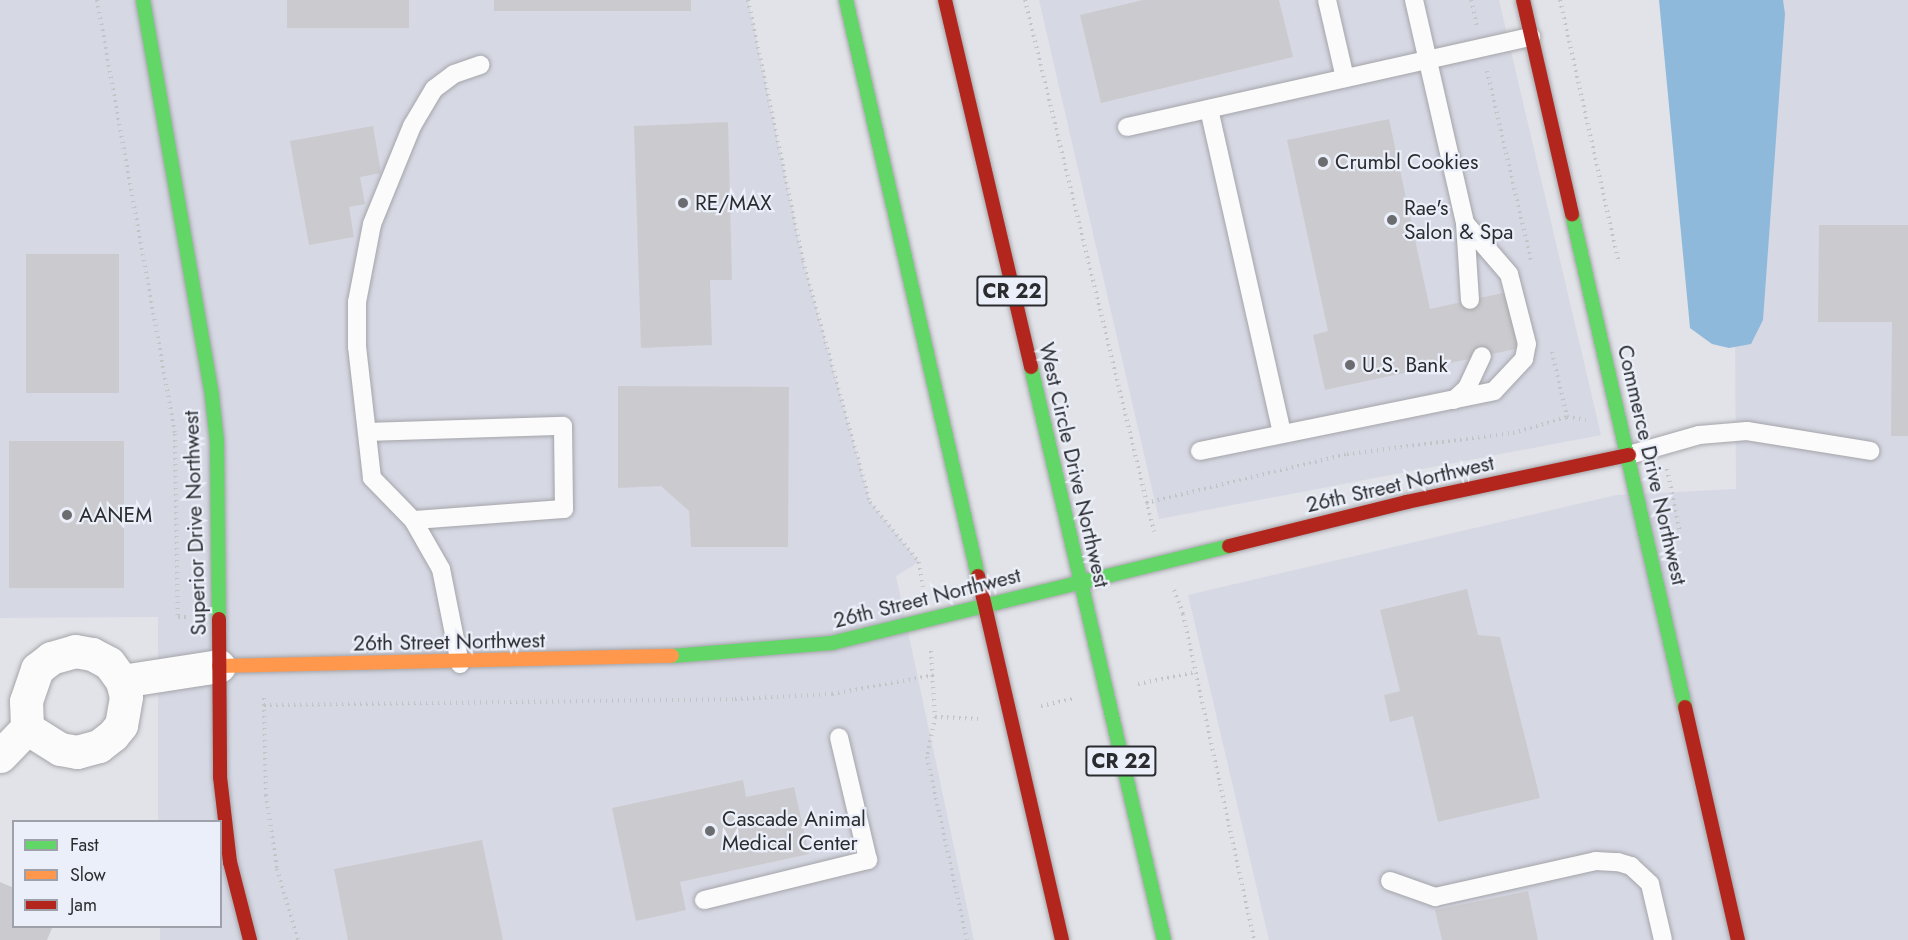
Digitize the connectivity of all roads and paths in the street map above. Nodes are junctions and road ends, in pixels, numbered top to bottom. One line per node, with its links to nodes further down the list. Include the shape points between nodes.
1 (97, 0): 38 (path, via 175,434)
2 (143, 0): 40 (street, Superior Drive Northwest, via 212,397 217,441)
3 (748, 0): 35 (path, via 803,261 870,502)
4 (846, 0): 37 (street)
5 (945, 0): 36 (street, West Circle Drive Northwest / CR 22)
6 (1025, 0): 23 (path, via 1146,503 1347,454 1513,433 1567,417)
7 (1327, 0): 16 (lane)
8 (1414, 0): 14 (lane)
9 (1471, 0): 13 (path)
10 (1523, 0): 12 (street, Commerce Drive Northwest)
11 (1560, 0): 20 (path)
12 (1532, 37): 13 (lane); 31 (street, Commerce Drive Northwest)
13 (1482, 48): 14 (lane); 21 (path)
14 (1427, 60): 16 (lane); 19 (lane)
15 (480, 65): 26 (lane, via 454,74 434,89 412,126 372,224 357,302 357,347)
16 (1345, 78): 17 (lane)
17 (1209, 109): 18 (lane); 27 (lane)
18 (1127, 127)
19 (1465, 223): 22 (lane); 25 (lane, via 1509,273 1527,344 1524,359 1494,391)
20 (1620, 266)
21 (1532, 267)
22 (1470, 300)
23 (1551, 348)
24 (1482, 356): 25 (lane, via 1467,388)
25 (1454, 400): 27 (lane)
26 (367, 432): 32 (lane, via 372,478); 32 (lane, via 562,426 564,508)
27 (1282, 432): 29 (lane)
28 (1661, 446): 30 (lane, via 1700,435 1747,431); 31 (lane); 33 (path)
29 (1200, 451)
30 (1870, 451)
31 (1629, 455): 34 (street, 26th Street Northwest, via 1407,502); 58 (street, Commerce Drive Northwest)
32 (413, 520): 39 (lane, via 441,569)
33 (1682, 540)
34 (1162, 561): 36 (street, 26th Street Northwest); 41 (path, via 1183,614)
35 (919, 562)
36 (1079, 581): 37 (street, 26th Street Northwest); 43 (street, West Circle Drive Northwest / CR 22)
37 (986, 607): 39 (street, 26th Street Northwest, via 832,643 783,650); 44 (street)
38 (178, 617)
39 (460, 664): 40 (street, 26th Street Northwest)
40 (219, 666): 42 (street); 51 (street, Superior Drive Northwest, via 223,813 236,892)
41 (1196, 672): 43 (path); 56 (path)
42 (122, 681): 46 (street, via 126,698 121,725 99,746 77,752 60,749); 46 (street, via 109,663 92,654 75,651 51,658 38,669 27,690)
43 (1105, 690): 44 (path); 55 (street, West Circle Drive Northwest / CR 22)
44 (1010, 713): 45 (path, via 982,719); 54 (street)
45 (935, 717): 52 (path, via 935,675 832,694 735,699 264,705 266,795 278,869); 53 (path, via 927,757)
46 (27, 728): 48 (street)
47 (839, 737): 50 (lane, via 868,860)
48 (0, 756)
49 (1390, 881): 57 (lane, via 1435,897 1596,861 1618,862 1631,866 1650,884)
50 (704, 900)
51 (250, 940)
52 (298, 940)
53 (967, 940)
54 (1062, 940)
55 (1164, 940)
56 (1254, 940)
57 (1663, 940)
58 (1737, 940)

